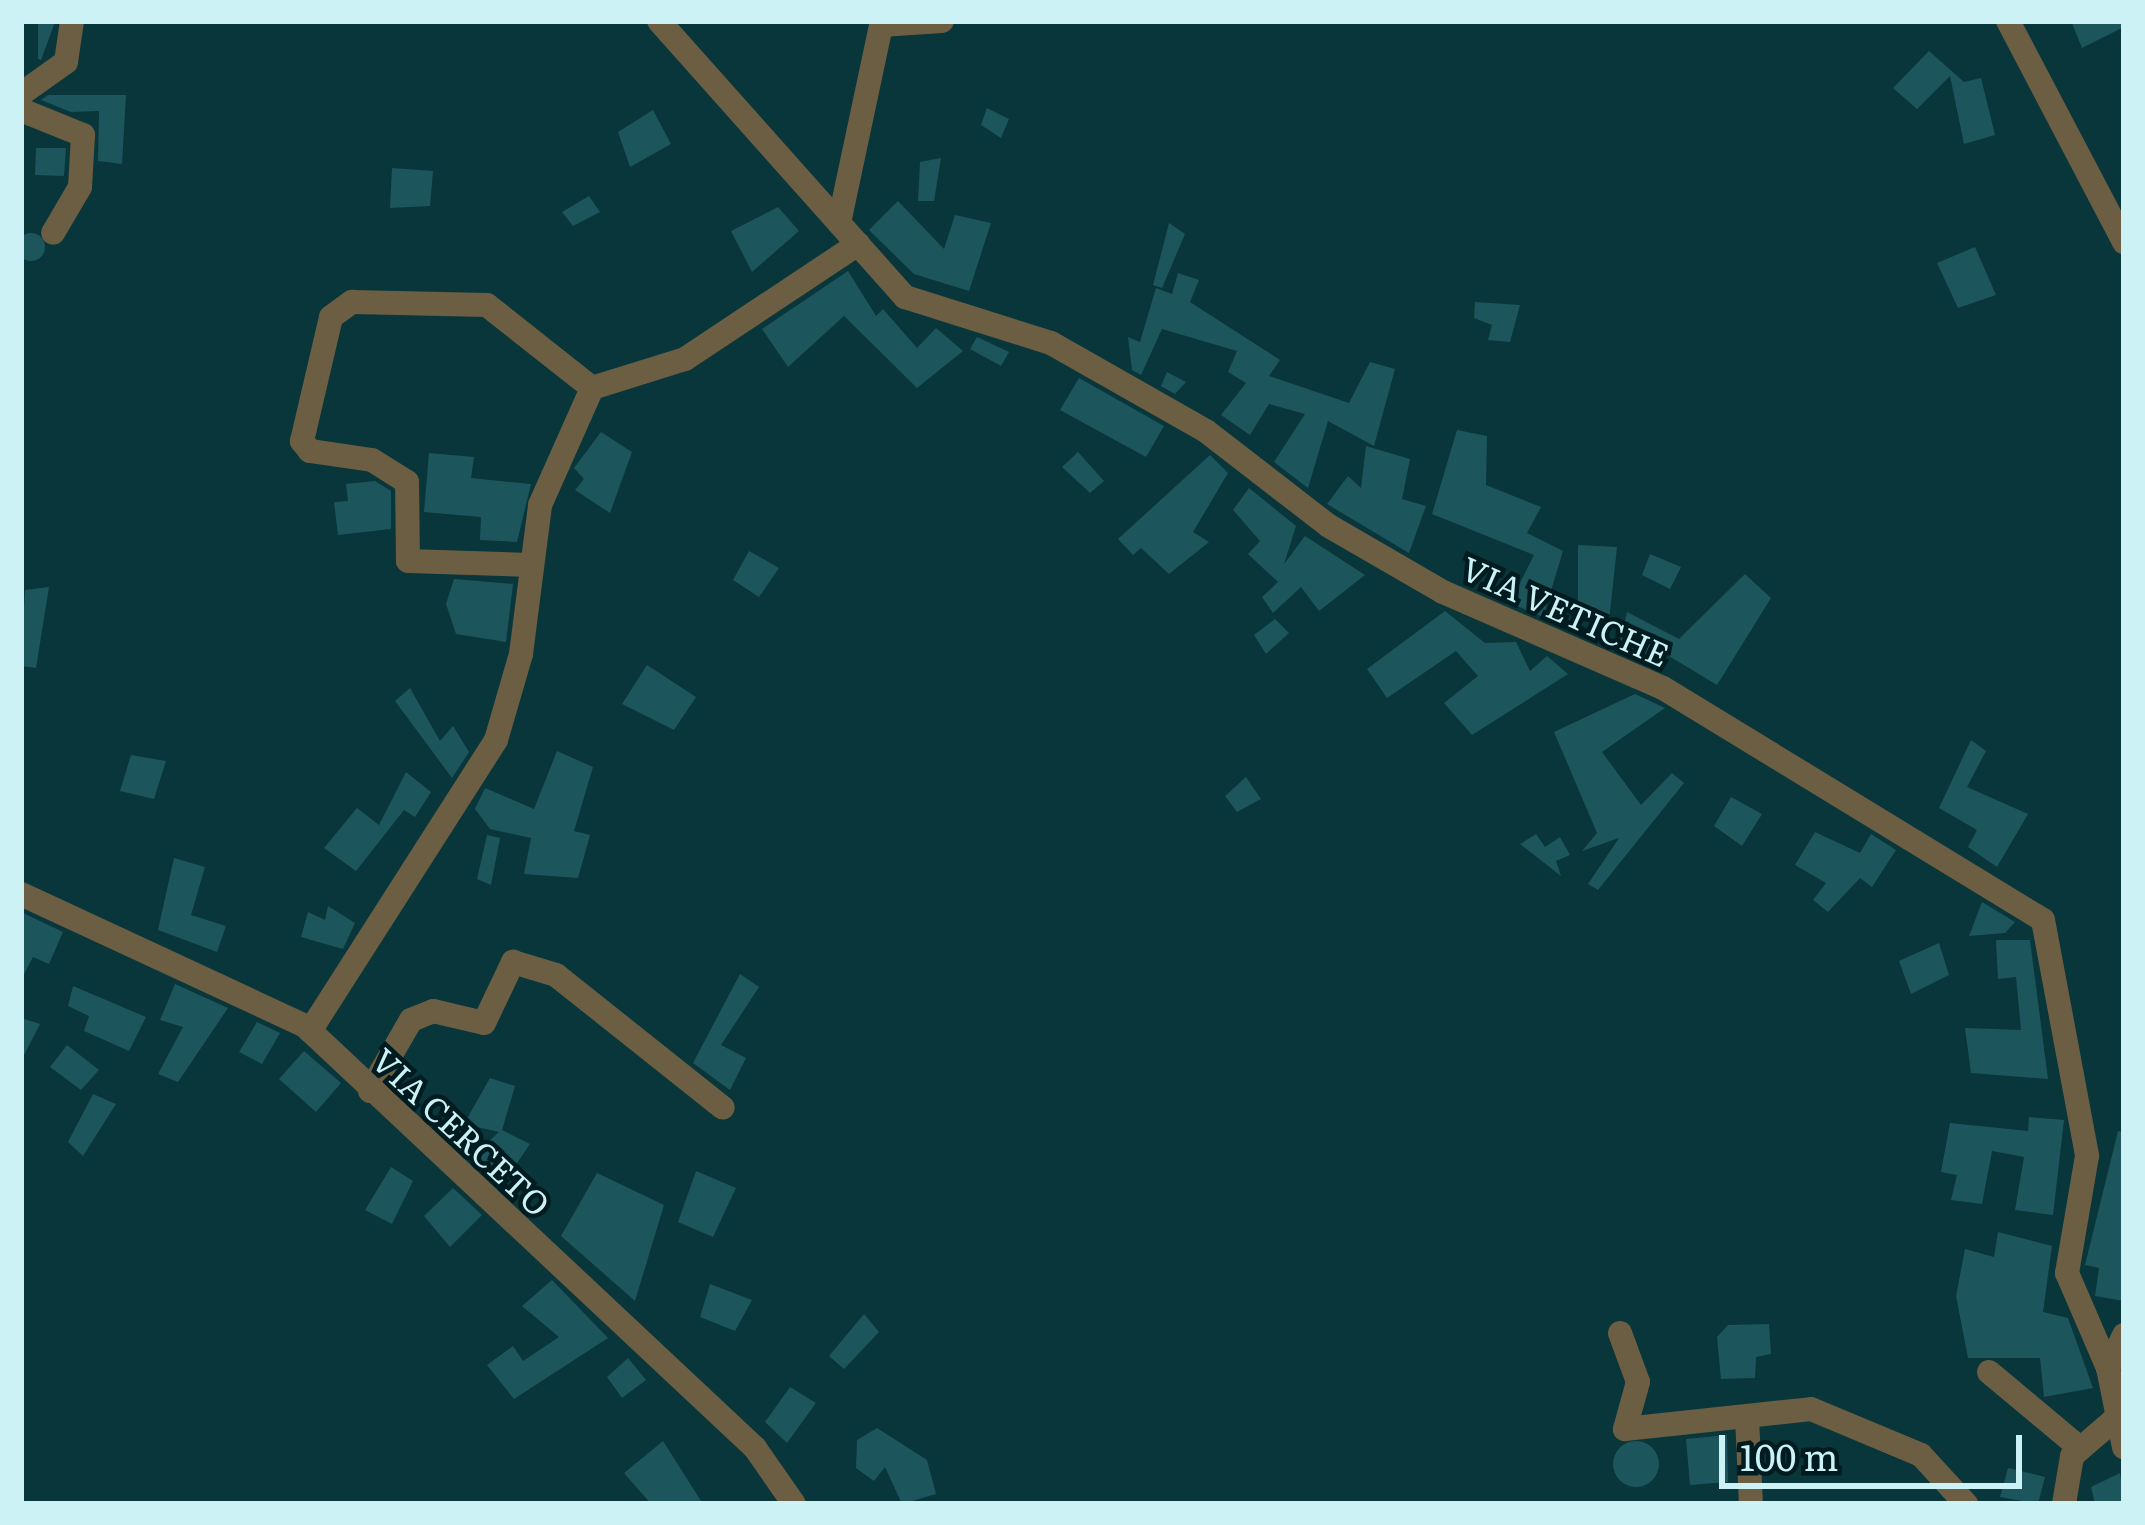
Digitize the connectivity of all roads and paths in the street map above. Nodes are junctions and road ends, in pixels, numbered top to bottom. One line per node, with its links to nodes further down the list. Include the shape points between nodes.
1 (72, 21): 5 (street, via 66,62)
2 (659, 21): 7 (street, VIA VETICHE)
3 (942, 21): 7 (street, via 881,25)
4 (2008, 21): 9 (street)
5 (21, 94)
6 (21, 110): 8 (street, via 83,135 80,187)
7 (839, 223): 10 (street, VIA VETICHE)
8 (53, 233)
9 (2124, 242)
10 (858, 244): 11 (street, via 685,359); 19 (street, VIA VETICHE, via 905,297 1051,344 1206,430 1329,526 1443,592 1663,688 2043,920 2087,1156 2067,1274)
11 (592, 388): 12 (street, via 555,457); 12 (street, via 487,305 352,302 331,317 302,441 310,451 372,460 407,482 408,561)
12 (531, 565): 14 (street, via 496,740)
13 (21, 894): 14 (street, VIA CERCETO)
14 (310, 1031): 15 (street, VIA CERCETO)
15 (370, 1091): 16 (street, via 411,1020 433,1011 484,1023 513,962 556,975); 25 (street, VIA CERCETO, via 754,1448)
16 (723, 1108)
17 (1620, 1333): 21 (street, via 1638,1382 1624,1429)
18 (2124, 1335): 19 (street)
19 (2108, 1368): 22 (street, VIA VETICHE)
20 (1989, 1372): 23 (street)
21 (1747, 1417): 26 (street); 27 (street, via 1810,1409 1849,1422 1921,1455)
22 (2115, 1419): 23 (street); 24 (street, VIA VETICHE)
23 (2080, 1448): 28 (street)
24 (2124, 1448)
25 (794, 1504)
26 (1751, 1504)
27 (1966, 1504)
28 (2064, 1504)

